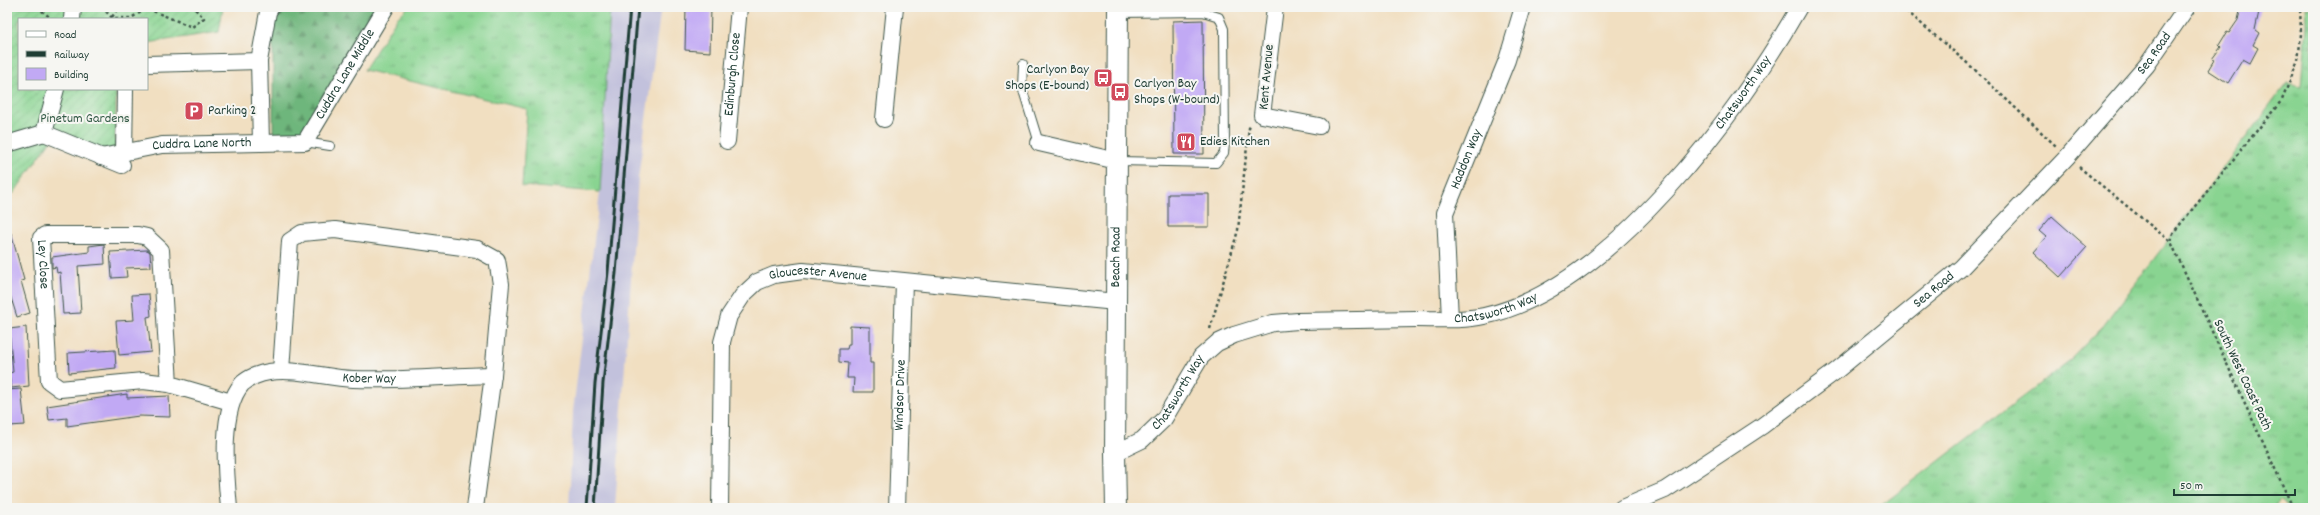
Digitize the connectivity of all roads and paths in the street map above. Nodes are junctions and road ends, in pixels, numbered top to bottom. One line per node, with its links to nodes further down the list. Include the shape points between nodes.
1 (37, 7): 18 (path)
2 (73, 7): 19 (street)
3 (102, 7): 20 (path)
4 (118, 7): 20 (path)
5 (193, 7): 16 (path, via 204,18 192,27)
6 (271, 7): 21 (street)
7 (386, 7): 31 (street, Cuddra Lane Middle)
8 (739, 7): 30 (street, Edinburgh Close)
9 (895, 7): 27 (street)
10 (1274, 7): 26 (street, Kent Avenue)
11 (1523, 7): 42 (street, Haddon Way, via 1507,60 1445,213)
12 (1799, 7): 42 (street, Chatsworth Way, via 1776,48 1735,108 1686,168 1642,216 1593,260 1571,277 1523,305 1482,317)
13 (1902, 7): 36 (path, via 1974,69)
14 (2187, 7): 36 (street, Sea Road, via 2147,65)
15 (2300, 7): 39 (path, via 2298,61 2282,100 2173,233)
16 (149, 8): 20 (path, via 131,18)
17 (1118, 10): 38 (street, Beach Road); 38 (lane, via 1203,12 1219,17 1224,28 1225,144 1224,153 1216,163)
18 (51, 18)
19 (72, 18)
20 (112, 18)
21 (259, 61): 22 (street); 32 (street)
22 (148, 64)
23 (1023, 64): 33 (lane, via 1022,88)
24 (56, 90): 29 (street)
25 (125, 90): 37 (street)
26 (1262, 115): 28 (street, Kent Avenue); 43 (path, via 1249,128 1238,230)
27 (884, 119)
28 (1318, 126)
29 (44, 133): 34 (street); 37 (street, via 101,158)
30 (727, 141)
31 (305, 142): 32 (street, Cuddra Lane North); 35 (lane)
32 (261, 143): 37 (street, Cuddra Lane North, via 162,145)
33 (1038, 143): 38 (street)
34 (7, 144)
35 (330, 146)
36 (2067, 157): 39 (path); 54 (street, Sea Road, via 1961,268 1836,371 1762,426 1665,490)
37 (123, 159)
38 (1117, 161): 41 (street, Beach Road)
39 (2172, 242): 55 (path, South West Coast Path)
40 (904, 282): 41 (street, Gloucester Avenue); 51 (street, Gloucester Avenue, via 803,271 774,275 758,282 743,294 729,316 722,342); 52 (street, Windsor Drive)
41 (1116, 302): 48 (street, Beach Road)
42 (1450, 319): 43 (street, Chatsworth Way, via 1273,323 1234,335 1217,343)
43 (1202, 356): 48 (street, Chatsworth Way, via 1164,419 1142,440)
44 (281, 371): 45 (street, Kober Way, via 353,379); 45 (street, via 290,241 302,233 335,230 477,249 497,260 501,284); 47 (street, Kober Way, via 254,376 242,384)
45 (493, 375): 50 (street)
46 (169, 384): 46 (street, Ley Close, via 161,250 147,237 138,235 45,235 41,238 49,381 60,390 143,381); 47 (street, Ley Close)
47 (231, 402): 49 (street, Kober Way, via 228,421)
48 (1115, 453): 53 (street, Beach Road)
49 (229, 508)
50 (475, 508)
51 (720, 508)
52 (897, 508)
53 (1116, 508)
54 (1622, 508)
55 (2293, 508)

